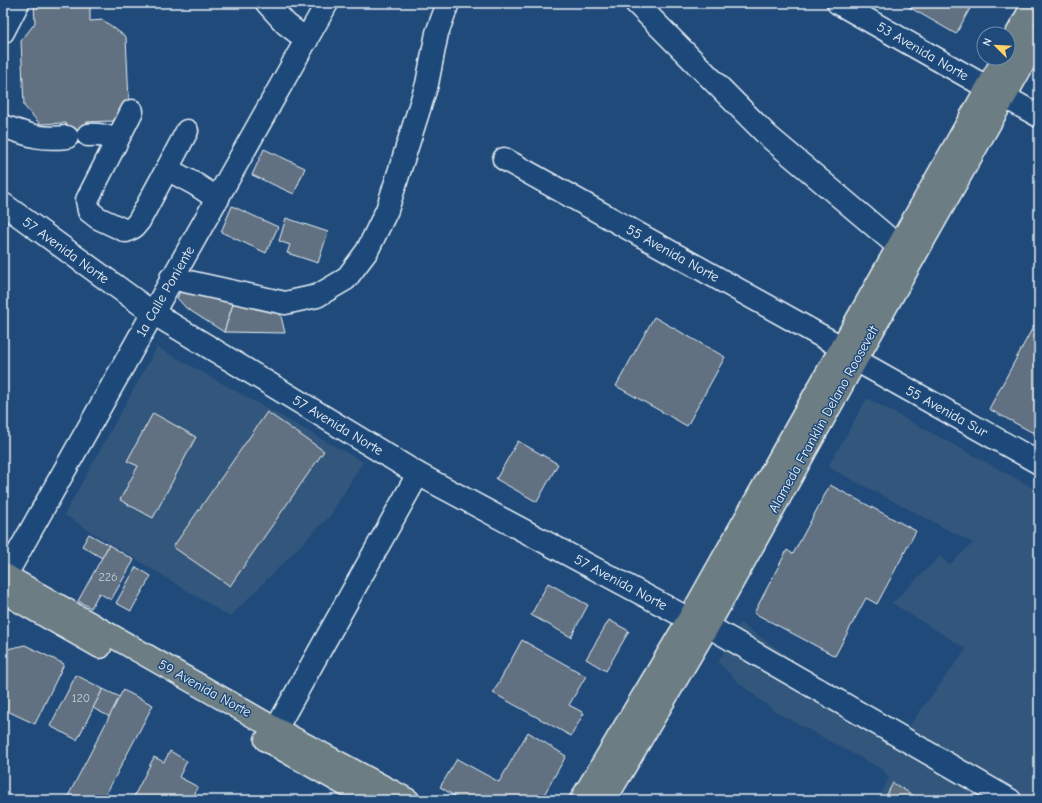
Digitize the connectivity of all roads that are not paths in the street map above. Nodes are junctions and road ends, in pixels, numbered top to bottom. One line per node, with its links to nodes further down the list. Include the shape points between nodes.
1 (18, 3): 8 (street)
2 (267, 3): 11 (street, via 286,24)
3 (327, 3): 11 (street, 1a Calle Poniente)
4 (448, 3): 24 (street, via 437,32 427,84 387,210 368,251 346,279 317,296 285,303)
5 (636, 3): 23 (street, via 768,136)
6 (838, 3): 13 (street, 53 Avenida Norte)
7 (1034, 3): 9 (main road)
8 (3, 32)
9 (1016, 36)
10 (1039, 36): 13 (main road, Alameda Franklin Delano Roosevelt)
11 (307, 40): 21 (street, 1a Calle Poniente)
12 (1002, 66): 13 (main road, Alameda Franklin Delano Roosevelt)
13 (996, 92): 15 (street, 53 Avenida Norte); 23 (main road, Alameda Franklin Delano Roosevelt); 26 (main road, Alameda Franklin Delano Roosevelt)
14 (132, 111): 18 (street)
15 (1039, 116)
16 (3, 126): 18 (street, via 48,139 99,134 110,136)
17 (187, 131): 20 (street)
18 (117, 141): 20 (street, via 88,200 89,211 98,218 126,231 134,227)
19 (504, 159): 26 (street, 55 Avenida Norte)
20 (167, 169): 21 (street)
21 (218, 199): 24 (street, 1a Calle Poniente)
22 (3, 204): 25 (street, 57 Avenida Norte)
23 (898, 246): 26 (main road, Alameda Franklin Delano Roosevelt)
24 (171, 278): 25 (street, 1a Calle Poniente)
25 (153, 313): 28 (street, 57 Avenida Norte); 29 (street, 1a Calle Poniente)
26 (848, 354): 27 (street, 55 Avenida Sur); 30 (main road, Alameda Franklin Delano Roosevelt)
27 (1039, 463)
28 (418, 474): 30 (street, 57 Avenida Norte); 31 (street)
29 (4, 581): 31 (main road, 59 Avenida Norte); 32 (main road, 59 Avenida Norte)
30 (699, 622): 34 (main road, Alameda Franklin Delano Roosevelt); 35 (main road, Alameda Franklin Delano Roosevelt); 36 (street, 57 Avenida Norte)
31 (276, 729): 33 (main road, 59 Avenida Norte)
32 (372, 800)
33 (408, 800)
34 (581, 800)
35 (605, 800)
36 (1010, 800)

